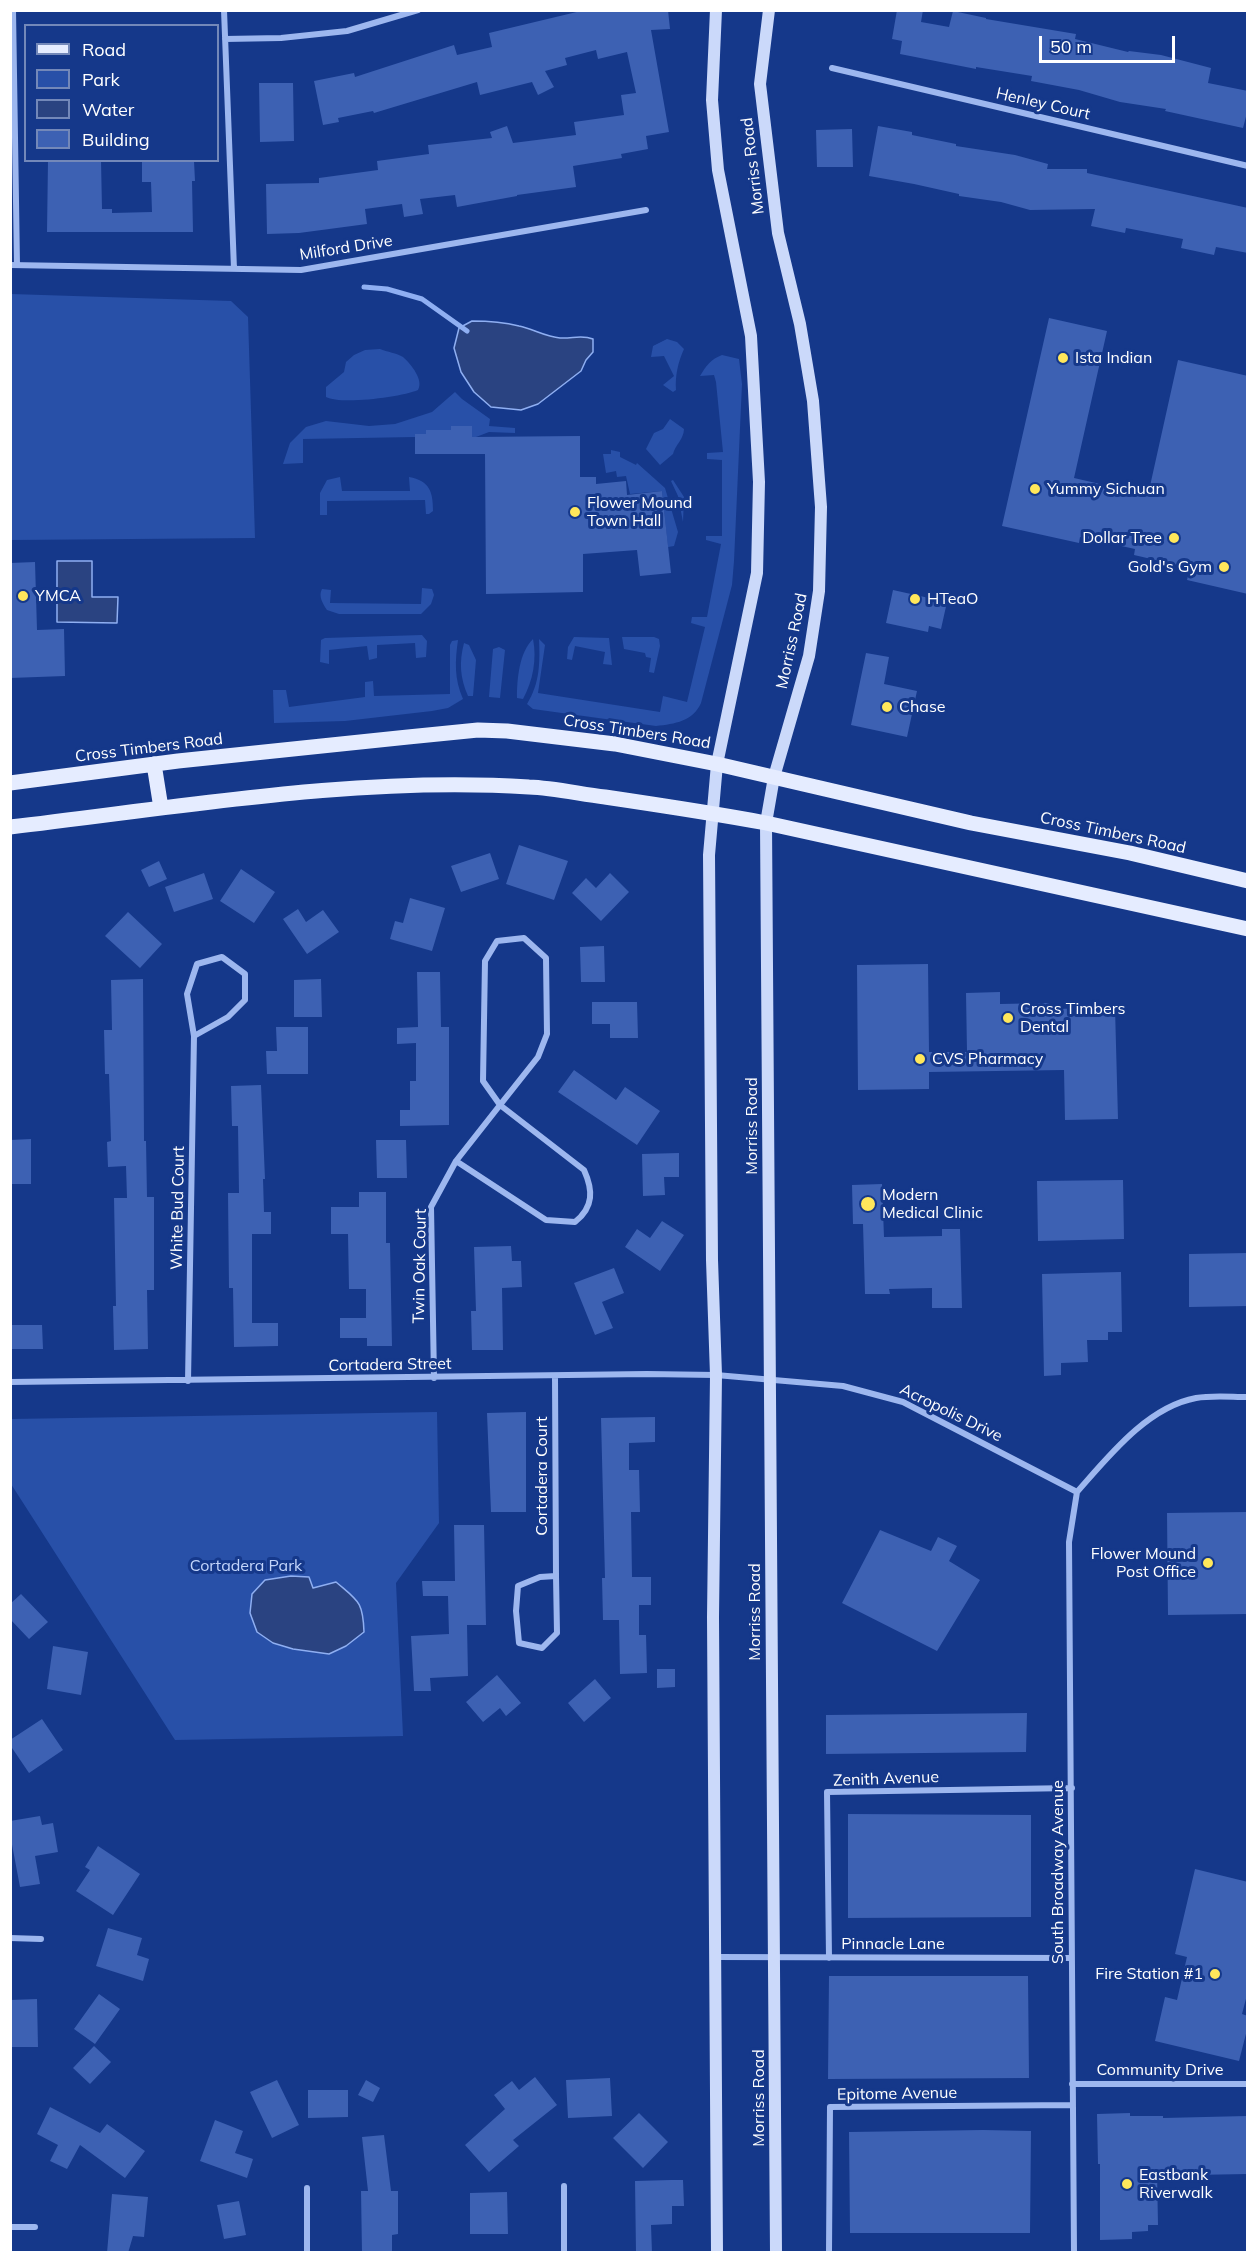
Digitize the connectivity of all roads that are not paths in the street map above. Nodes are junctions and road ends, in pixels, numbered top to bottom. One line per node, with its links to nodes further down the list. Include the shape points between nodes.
1 (13, 10): 10 (street)
2 (224, 10): 6 (street)
3 (418, 10): 6 (street, via 347,31)
4 (716, 10): 13 (main road, Morriss Road, via 712,100 718,170 750,336 759,482 757,573)
5 (769, 10): 14 (main road, Morriss Road, via 760,84 778,233 813,401 821,507 819,591 808,656)
6 (225, 39): 11 (street)
7 (832, 69): 8 (street, Henley Court)
8 (1248, 166)
9 (646, 210): 11 (street, Milford Drive, via 301,270)
10 (14, 265): 11 (street, Milford Drive)
11 (234, 269)
12 (154, 764): 13 (main road, Cross Timbers Road, via 478,730 615,744); 15 (main road, Cross Timbers Road); 16 (main road)
13 (717, 764): 14 (main road, Cross Timbers Road); 17 (main road, Morriss Road)
14 (774, 777): 18 (main road, Morriss Road); 20 (main road, Cross Timbers Road)
15 (10, 783)
16 (161, 808): 17 (main road, via 319,791 436,785 530,787); 19 (main road)
17 (713, 813): 18 (main road); 25 (main road, Morriss Road, via 709,855)
18 (766, 823): 21 (main road); 28 (main road, Morriss Road)
19 (10, 827)
20 (1248, 881)
21 (1248, 929)
22 (194, 1036): 22 (street, White Bud Court, via 228,1017 245,1000 245,974 222,957 197,964 187,994); 29 (street, White Bud Court)
23 (500, 1105): 23 (street, Twin Oak Court, via 538,1057 547,1034 546,958 524,938 497,941 485,962 483,1081); 24 (street, Twin Oak Court); 24 (street, Twin Oak Court, via 584,1170 591,1184 592,1200 581,1217 575,1222 546,1220)
24 (456, 1161): 27 (street, Twin Oak Court, via 431,1207)
25 (716, 1375): 26 (street, Cortadera Street); 28 (street, Cortadera Street); 37 (main road, Morriss Road)
26 (555, 1376): 27 (street, Cortadera Street); 33 (street, Cortadera Court)
27 (434, 1378): 29 (street, Cortadera Street)
28 (770, 1379): 32 (street, Acropolis Drive, via 843,1386 903,1402); 38 (main road, Morriss Road)
29 (188, 1381): 30 (street, Cortadera Street)
30 (10, 1382)
31 (1248, 1397): 32 (street, via 1196,1398 1159,1412 1119,1443)
32 (1077, 1492): 34 (street, South Broadway Avenue, via 1069,1542)
33 (556, 1576): 33 (street, Cortadera Court, via 557,1633 542,1648 519,1643 518,1586 540,1577)
34 (1072, 1788): 39 (street, Zenith Avenue, via 827,1792); 40 (street, South Broadway Avenue)
35 (10, 1938): 36 (street)
36 (41, 1939)
37 (716, 1957): 38 (street, Pinnacle Lane); 50 (main road, Morriss Road)
38 (774, 1958): 39 (street, Pinnacle Lane); 51 (main road, Morriss Road)
39 (830, 1958): 40 (street, Pinnacle Lane)
40 (1071, 1958): 41 (street, South Broadway Avenue)
41 (1072, 2084): 42 (street, Community Drive); 43 (street, South Broadway Avenue)
42 (1248, 2084)
43 (1072, 2105): 52 (street, Epitome Avenue, via 830,2107); 53 (street, South Broadway Avenue)
44 (564, 2186): 49 (street)
45 (307, 2188): 48 (street)
46 (35, 2226): 47 (street)
47 (10, 2227)
48 (307, 2253)
49 (564, 2253)
50 (717, 2253)
51 (776, 2253)
52 (829, 2253)
53 (1074, 2253)

